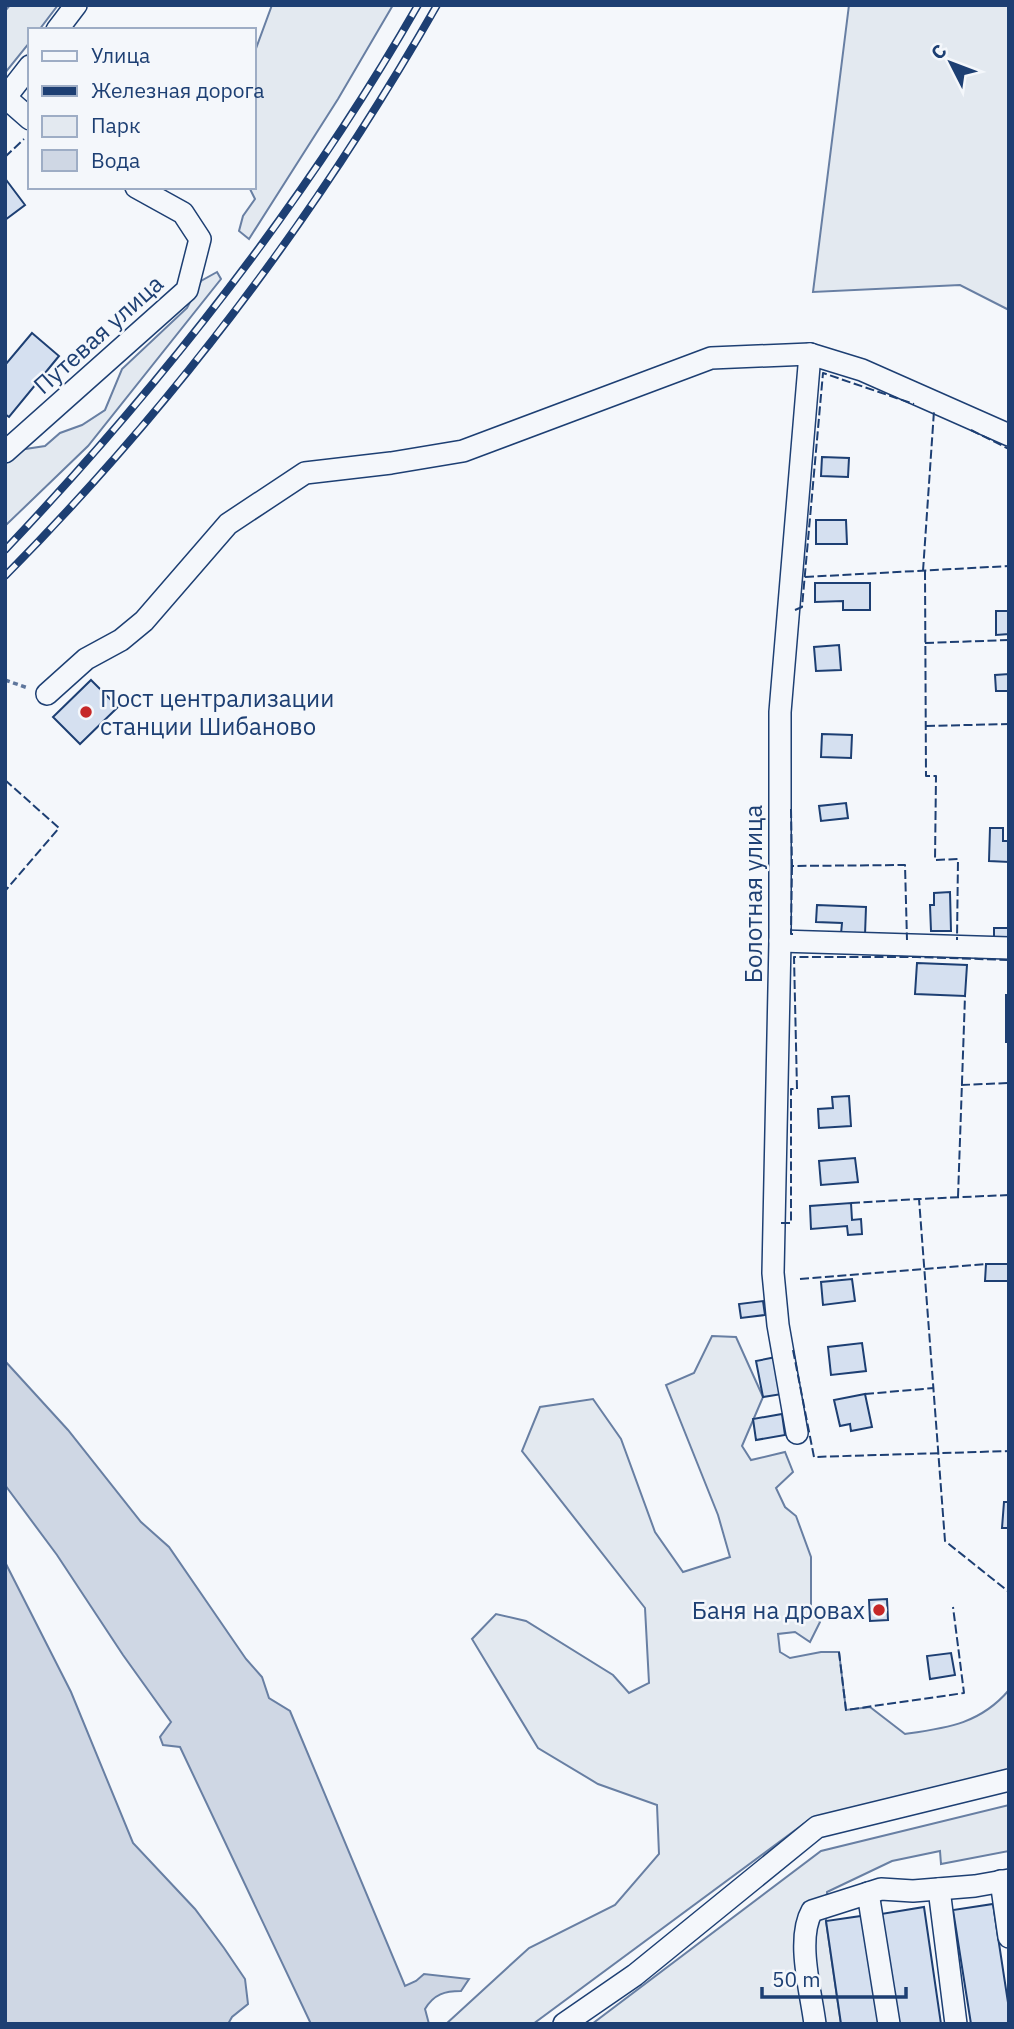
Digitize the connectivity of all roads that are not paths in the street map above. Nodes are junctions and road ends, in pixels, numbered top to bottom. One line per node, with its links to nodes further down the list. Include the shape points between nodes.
1 (76, 5): 2 (street)
2 (59, 28)
3 (28, 69): 4 (street)
4 (5, 98): 5 (street)
5 (28, 117)
6 (140, 189): 9 (street, Путевая улица, via 183,213 200,239 187,290)
7 (810, 354): 8 (street, via 862,370); 10 (street, via 711,358 463,451 305,473 228,524 144,621 86,659); 11 (street, Болотная улица, via 780,712)
8 (1009, 435)
9 (5, 452)
10 (47, 694)
11 (780, 941): 12 (street); 13 (street, Болотная улица, via 773,1273)
12 (1009, 948)
13 (797, 1433)
14 (1009, 1780): 19 (street, via 817,1827 635,1975)
15 (1005, 1880): 16 (street); 18 (street)
16 (939, 1889): 17 (street); 22 (street)
17 (869, 1893): 20 (street, via 812,1911 806,1922 804,1942); 21 (street)
18 (1009, 1937)
19 (564, 2024)
20 (815, 2024)
21 (889, 2024)
22 (956, 2024)

